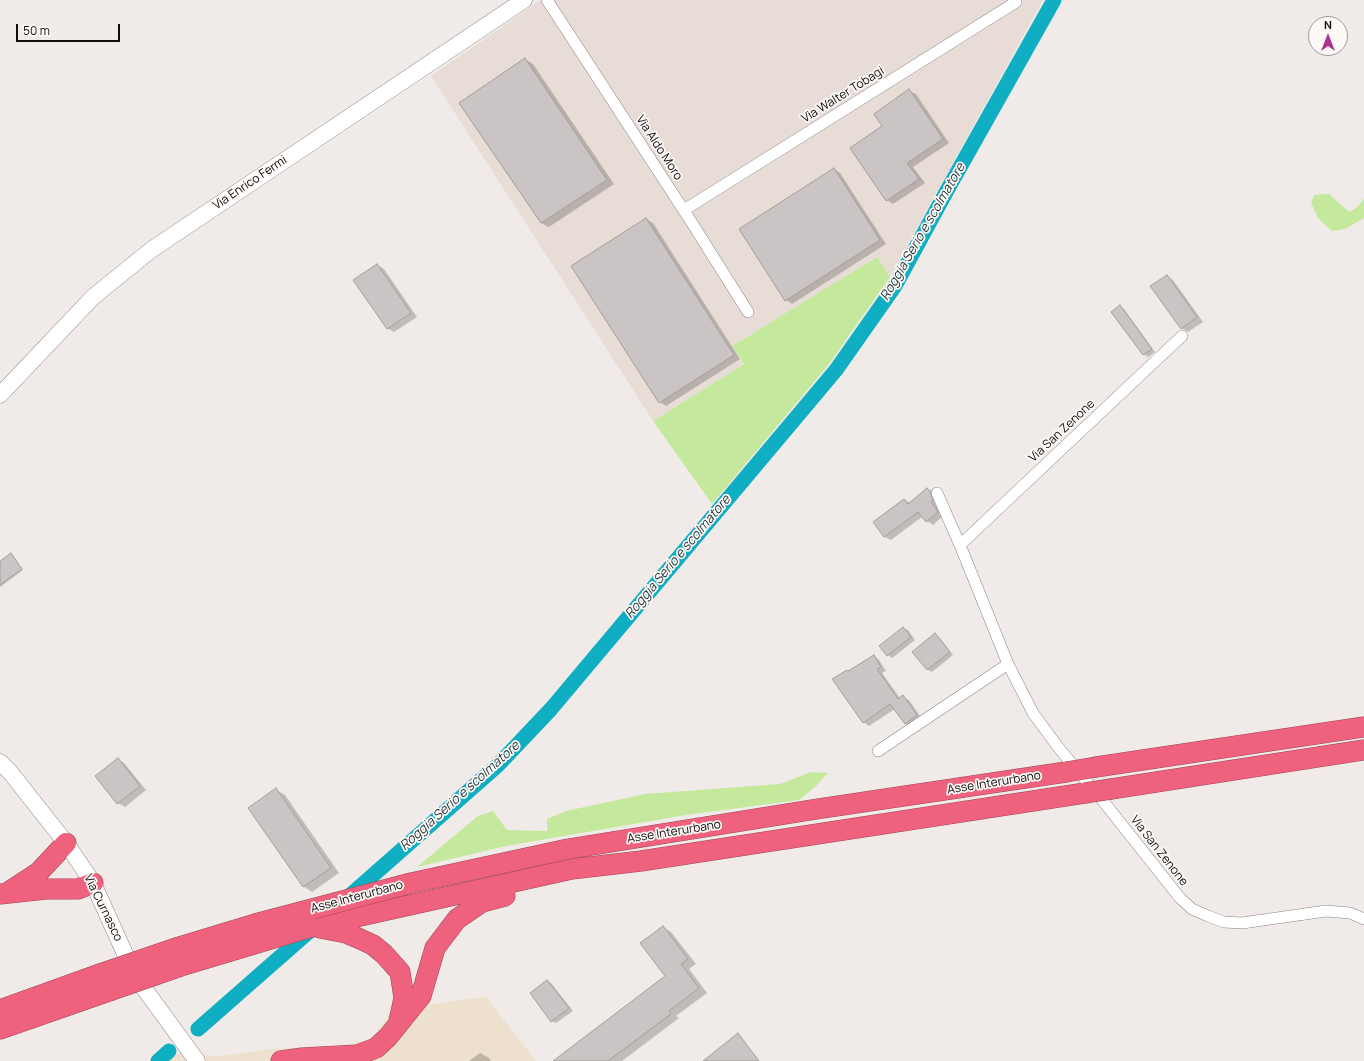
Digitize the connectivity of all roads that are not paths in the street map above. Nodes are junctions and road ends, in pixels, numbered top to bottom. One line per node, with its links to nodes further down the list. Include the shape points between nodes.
1 (524, 0): 7 (street, Via Enrico Fermi, via 151,250 92,297)
2 (547, 0): 4 (street, Via Aldo Moro)
3 (1015, 1): 4 (street, Via Walter Tobagi)
4 (684, 210): 5 (street, Via Aldo Moro)
5 (748, 312)
6 (1182, 336): 9 (street, Via San Zenone)
7 (0, 395)
8 (937, 493): 9 (street, Via San Zenone)
9 (960, 545): 10 (street, Via San Zenone)
10 (1008, 664): 13 (street); 19 (street, Via San Zenone, via 1041,724 1180,898 1192,909 1224,922 1242,923 1326,911 1350,913)
11 (1364, 727): 21 (highway, Asse Interurbano, bridge, via 568,849 411,883 263,922 179,947)
12 (1364, 750): 16 (highway, Asse Interurbano, bridge, via 640,861)
13 (878, 751)
14 (0, 762): 15 (street, Via Curnasco)
15 (66, 843): 17 (street, Via Curnasco); 18 (highway, via 39,872)
16 (572, 869): 20 (highway, Asse Interurbano); 23 (highway, via 514,893 482,902 457,919 435,948 421,996)
17 (93, 883): 18 (highway, via 78,889); 25 (street, Via Curnasco, via 135,976)
18 (4, 893)
19 (1364, 918)
20 (312, 927): 21 (highway, Asse Interurbano, bridge, via 181,966); 23 (highway, via 346,933 373,945 384,954 400,972 404,998)
21 (104, 983): 22 (highway, Asse Interurbano); 24 (highway, Asse Interurbano)
22 (0, 1010)
23 (398, 1023): 26 (highway, via 388,1037 367,1052 348,1056)
24 (0, 1030)
25 (197, 1061)
26 (281, 1061)

